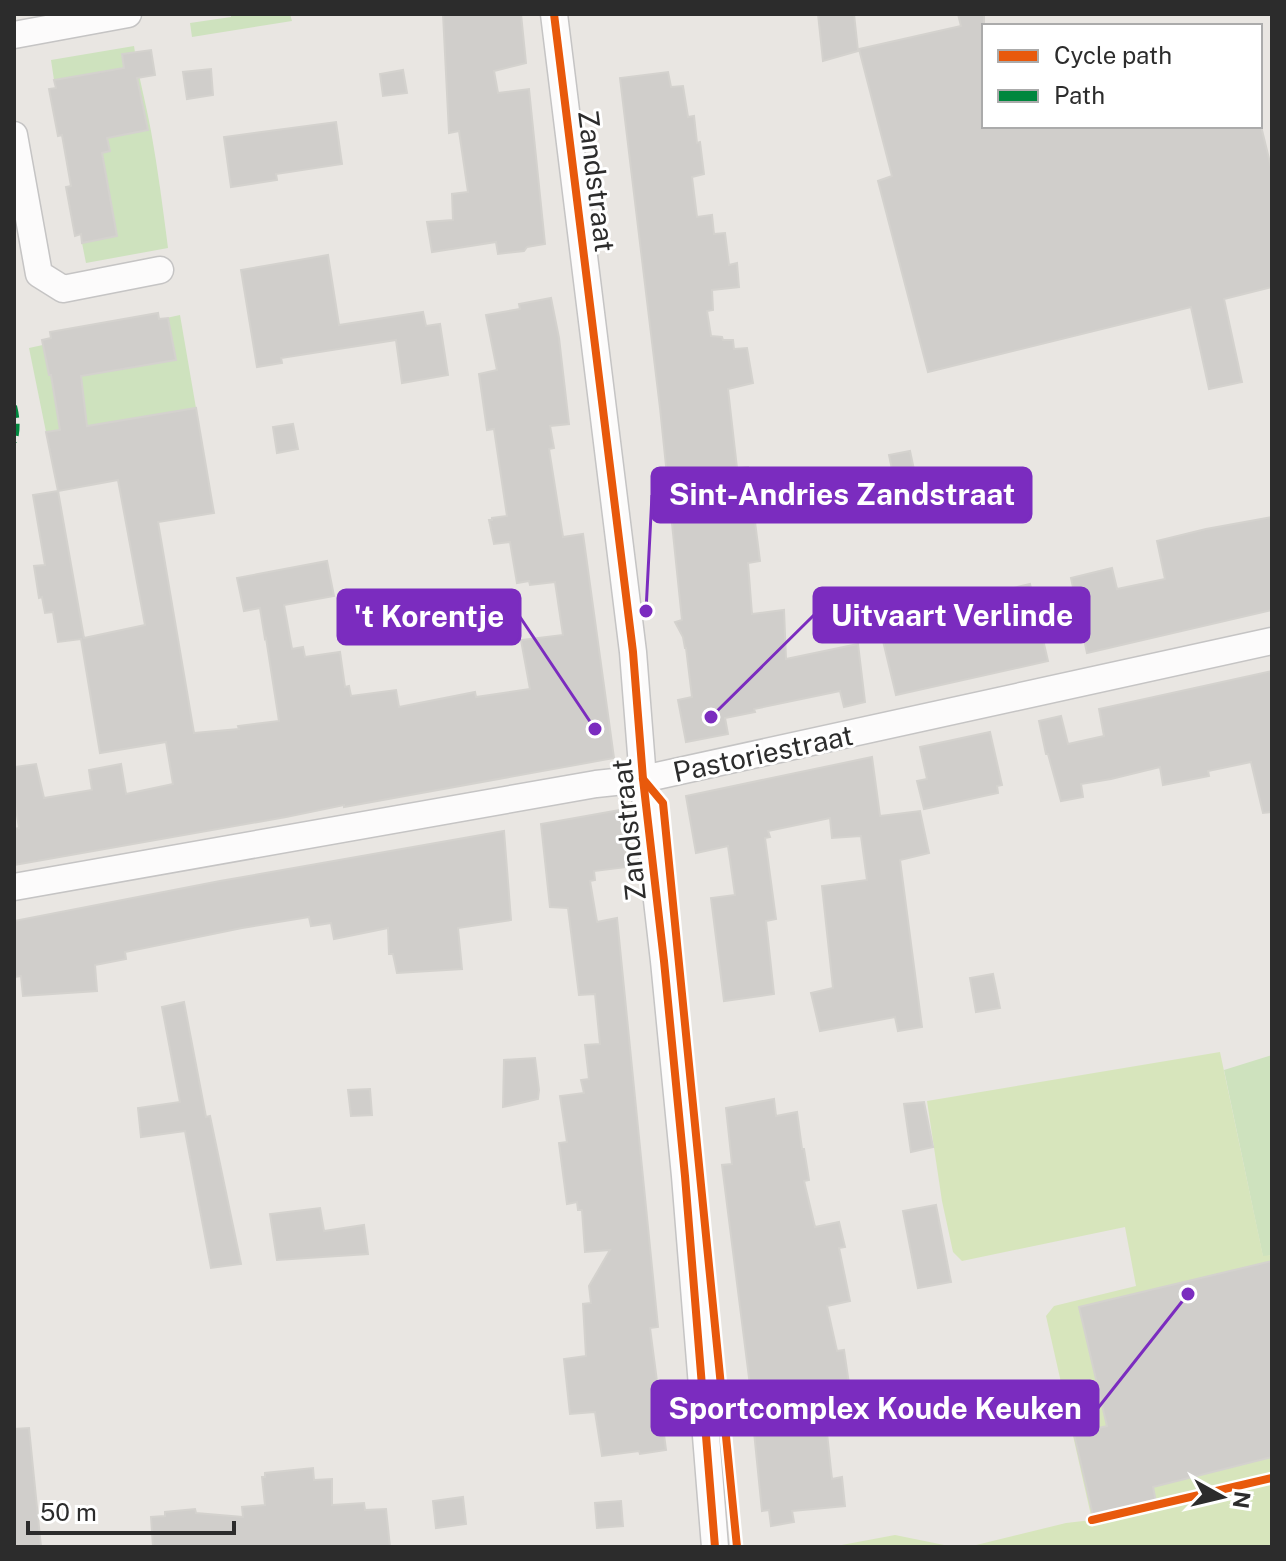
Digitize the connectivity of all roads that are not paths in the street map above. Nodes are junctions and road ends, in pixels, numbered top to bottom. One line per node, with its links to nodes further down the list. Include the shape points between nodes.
1 (128, 14): 3 (street)
2 (554, 14): 7 (street, Zandstraat, via 631,636)
3 (14, 35)
4 (14, 135): 5 (street, via 39,274 63,289)
5 (160, 270)
6 (1272, 641): 7 (street, Pastoriestraat)
7 (643, 779): 8 (street, Pastoriestraat); 9 (street, Zandstraat, via 685,1176)
8 (14, 887)
9 (715, 1547)

